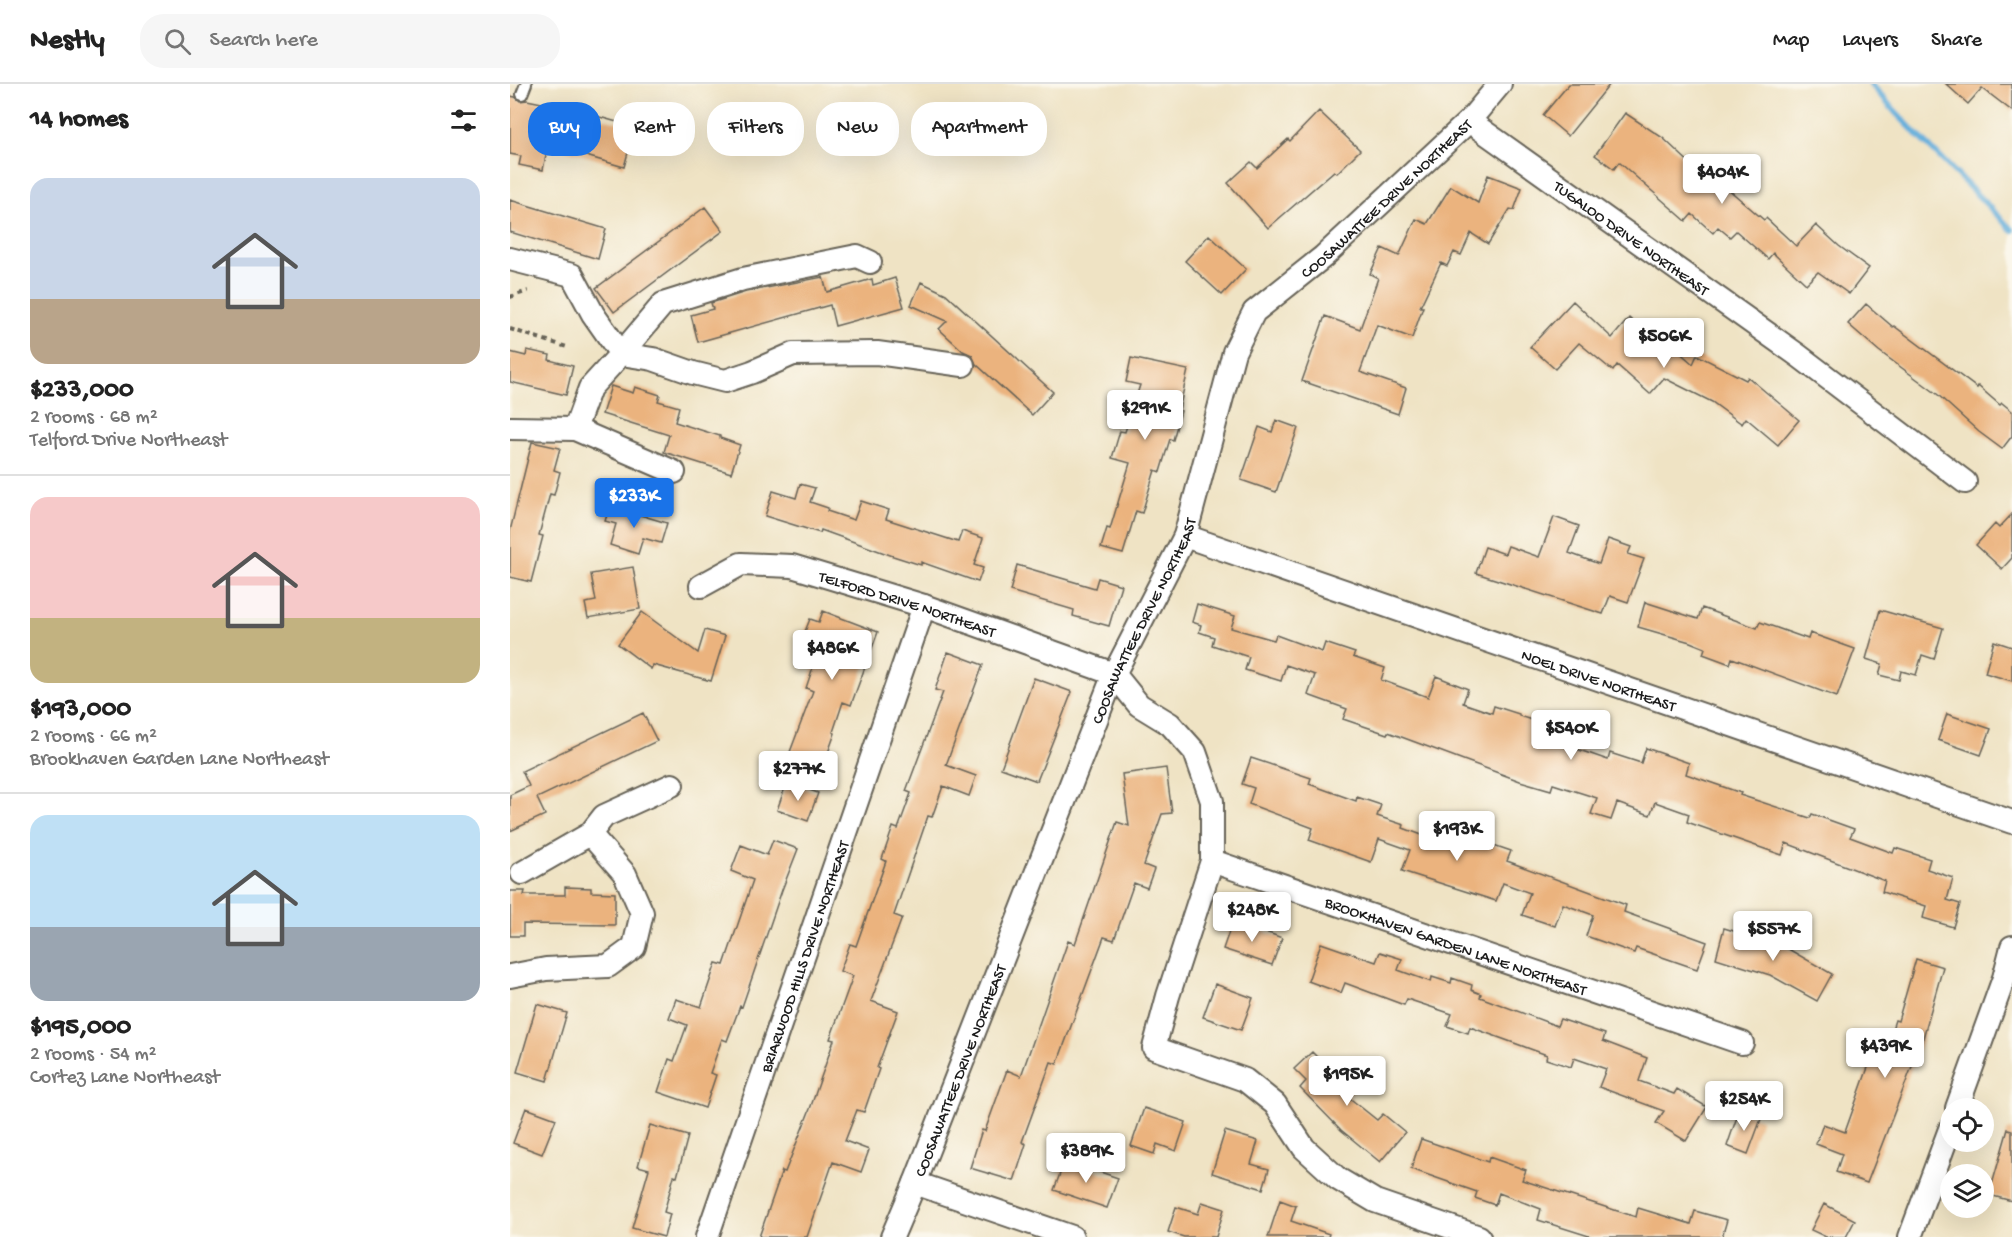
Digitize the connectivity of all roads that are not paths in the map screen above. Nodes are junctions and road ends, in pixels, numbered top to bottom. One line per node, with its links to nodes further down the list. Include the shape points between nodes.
1 (1500, 84): 2 (street, COOSAWATTEE DRIVE NORTHEAST)
2 (1469, 121): 10 (street, TUGALOO DRIVE NORTHEAST, via 1799,356); 11 (street, COOSAWATTEE DRIVE NORTHEAST, via 1323,257 1254,312 1234,352)
3 (510, 260): 5 (street, via 572,275)
4 (870, 262): 5 (street, via 857,256 743,279 663,303)
5 (621, 354): 6 (street, via 653,359 725,381 793,354 878,353); 8 (street, via 590,388)
6 (963, 365)
7 (510, 428): 8 (street)
8 (575, 429): 9 (street)
9 (674, 472)
10 (1965, 482)
11 (1185, 536): 14 (street, COOSAWATTEE DRIVE NORTHEAST); 16 (street, NOEL DRIVE NORTHEAST)
12 (701, 586): 13 (street, TELFORD DRIVE NORTHEAST, via 741,564 792,566)
13 (924, 606): 14 (street, TELFORD DRIVE NORTHEAST); 26 (street, BRIARWOOD HILLS DRIVE NORTHEAST)
14 (1114, 674): 18 (street, via 1139,705 1170,724 1195,752 1212,801); 25 (street, COOSAWATTEE DRIVE NORTHEAST)
15 (672, 785): 17 (street, via 604,816)
16 (2012, 822)
17 (590, 834): 19 (street); 21 (street, via 625,874 642,913 634,947 608,966 546,969)
18 (1212, 861): 22 (street, BROOKHAVEN GARDEN LANE NORTHEAST); 29 (street, via 1154,1048 1245,1080 1275,1104 1304,1148 1338,1179 1375,1201)
19 (522, 873)
20 (2012, 947): 23 (street)
21 (511, 979)
22 (1742, 1043)
23 (1961, 1098)
24 (1941, 1152): 30 (street)
25 (915, 1183): 27 (street, COOSAWATTEE DRIVE NORTHEAST); 28 (street)
26 (707, 1237)
27 (892, 1237)
28 (1072, 1237)
29 (1479, 1237)
30 (1910, 1237)

